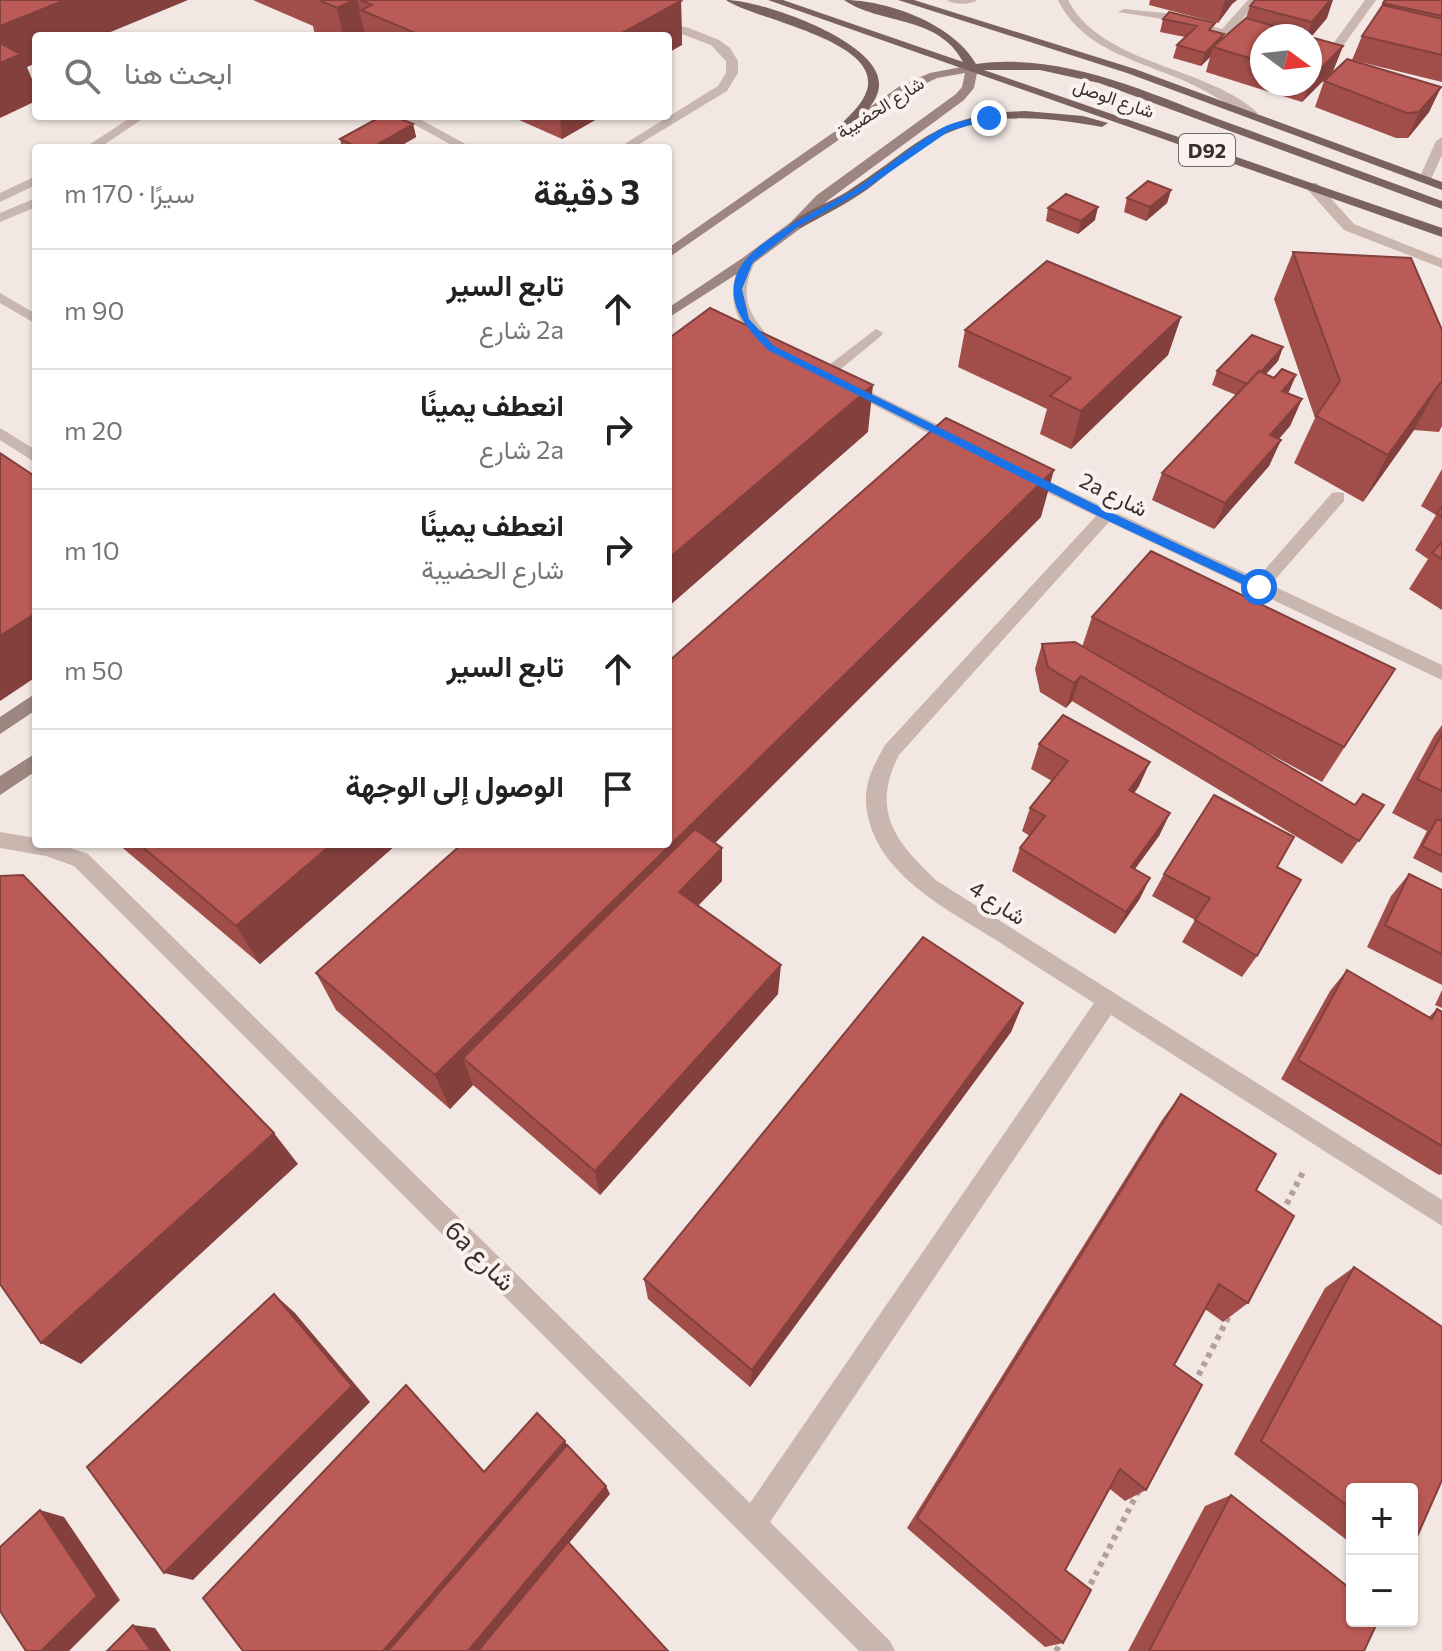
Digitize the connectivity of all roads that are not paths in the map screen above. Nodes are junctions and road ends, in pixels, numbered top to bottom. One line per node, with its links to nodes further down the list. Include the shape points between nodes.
1 (731, 0): 23 (main road, via 833,40 862,57 872,71 874,87)
2 (773, 0): 17 (main road, شارع الوصل / D92)
3 (849, 0): 17 (main road, via 938,31 956,42)
4 (903, 0): 18 (main road, شارع الوصل / D92)
5 (952, 0): 6 (street)
6 (972, 0)
7 (1063, 0): 18 (street, via 1070,16 1092,35)
8 (1254, 0): 12 (street)
9 (1371, 0): 15 (street)
10 (1124, 12): 12 (street, via 1164,16)
11 (642, 15): 19 (street, via 721,46 735,67 723,88)
12 (1224, 33): 13 (street)
13 (1250, 41)
14 (1322, 61): 15 (street)
15 (1326, 62): 16 (street)
16 (1340, 66)
17 (972, 68): 23 (street, شارع الحضيبة, via 918,81); 24 (main road, شارع الوصل / D92); 35 (main road, via 1024,64 1103,81); 37 (street, شارع الحضيبة, via 960,97 822,198)
18 (1252, 113): 29 (main road, شارع الوصل / D92)
19 (672, 119)
20 (135, 120): 26 (street)
21 (412, 120): 27 (street)
22 (670, 120): 28 (street)
23 (843, 129): 39 (street, شارع الحضيبة)
24 (1178, 139): 31 (main road, شارع الوصل / D92); 37 (main road, via 1054,116 966,122 934,136 858,191)
25 (1442, 141): 29 (street)
26 (96, 144)
27 (456, 144)
28 (631, 144)
29 (1425, 179): 32 (main road, شارع الوصل / D92)
30 (32, 182): 33 (street)
31 (1312, 186): 38 (main road, شارع الوصل / D92); 41 (street, via 1335,216 1357,232)
32 (1442, 186)
33 (0, 198)
34 (32, 204): 36 (street)
35 (1442, 205)
36 (0, 218)
37 (796, 225): 40 (street, شارع الحضيبة)
38 (1442, 233)
39 (672, 251)
40 (749, 260): 43 (street, شارع الحضيبة); 46 (street, via 741,274 739,304 755,334 778,351)
41 (1442, 264)
42 (0, 297): 44 (street)
43 (672, 311)
44 (32, 317)
45 (876, 333): 48 (street, via 818,371)
46 (743, 340)
47 (0, 433): 49 (street)
48 (965, 445)
49 (32, 455)
50 (1007, 466): 52 (street, 2a شارع)
51 (1338, 497): 53 (street)
52 (1106, 515): 53 (street, 2a شارع); 63 (street, شارع 4, via 892,750 877,783 879,820 896,857 930,887)
53 (1259, 587): 54 (street, 2a شارع)
54 (1442, 673)
55 (32, 703): 56 (street)
56 (0, 727)
57 (32, 764): 58 (street)
58 (0, 787)
59 (0, 840): 60 (street, 6a شارع)
60 (32, 846)
61 (46, 848): 62 (street, 6a شارع)
62 (78, 852): 65 (street, 6a شارع)
63 (1108, 1001): 64 (street, شارع 4); 65 (street)
64 (1442, 1214)
65 (753, 1523): 66 (street, 6a شارع)
66 (880, 1651)

